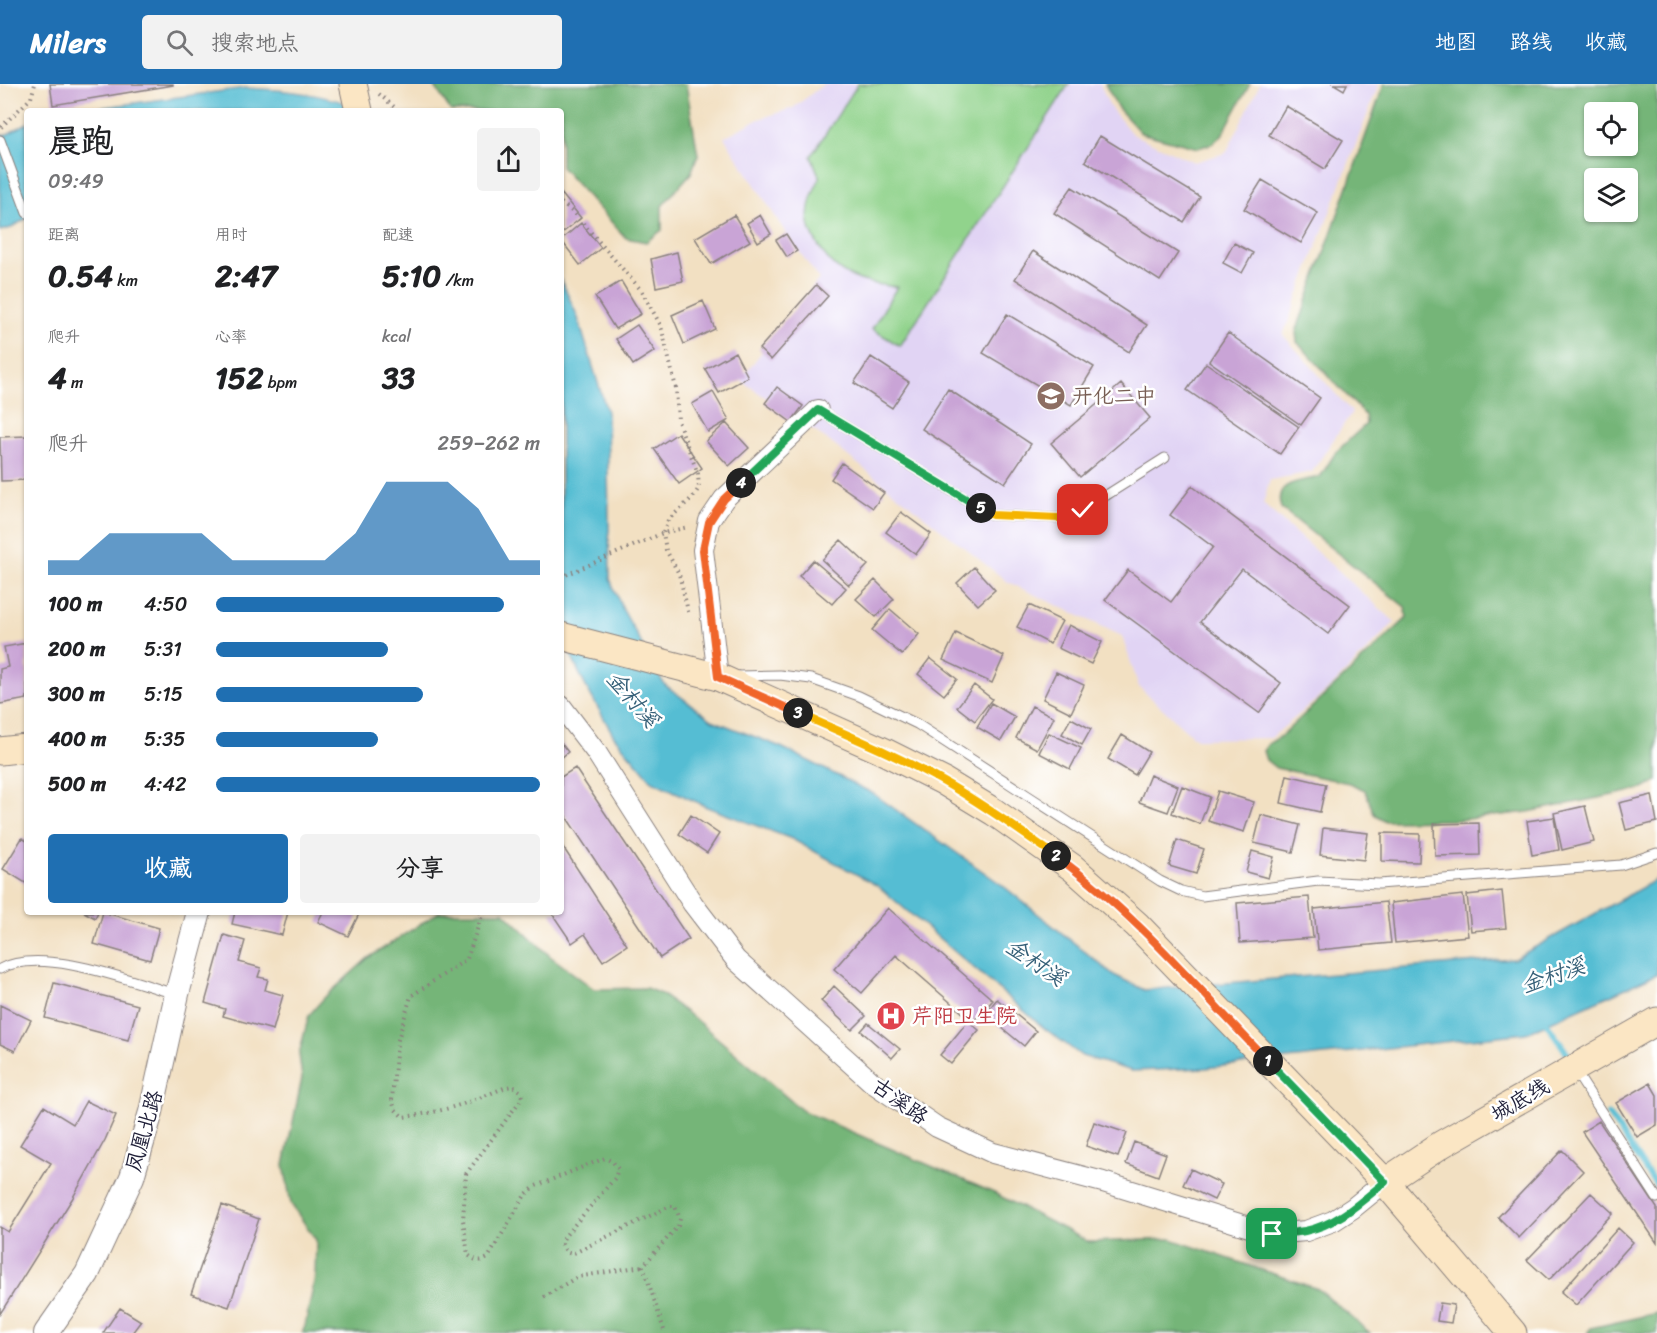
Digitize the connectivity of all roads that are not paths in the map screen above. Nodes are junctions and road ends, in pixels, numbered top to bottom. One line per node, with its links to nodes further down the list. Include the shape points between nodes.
1 (0, 140): 2 (lane)
2 (24, 205)
3 (818, 410): 4 (lane, via 992,515 1058,518 1083,510); 6 (street, via 724,499 709,522 703,550)
4 (1165, 458)
5 (564, 637): 6 (main road)
6 (718, 677): 10 (lane, via 780,675 812,679 859,696 917,724 1160,881 1202,896 1318,881 1378,884 1621,865); 16 (main road, via 943,781 1073,868 1160,948)
7 (564, 710): 16 (street, 古溪路, via 596,752 693,904 735,960 873,1083 937,1127 993,1153 1104,1182 1272,1234 1306,1231 1332,1221)
8 (24, 748): 9 (main road)
9 (0, 751)
10 (1657, 853)
11 (198, 915): 13 (street, 凤凰北路)
12 (0, 969): 13 (lane, via 22,963 71,964)
13 (177, 994): 18 (street, 凤凰北路, via 152,1112 132,1177 87,1274)
14 (1657, 1021): 15 (main road, 城底线)
15 (1574, 1069): 16 (main road, 城底线, via 1442,1144); 17 (lane)
16 (1385, 1182): 19 (main road)
17 (1657, 1198)
18 (46, 1333)
19 (1513, 1333)

